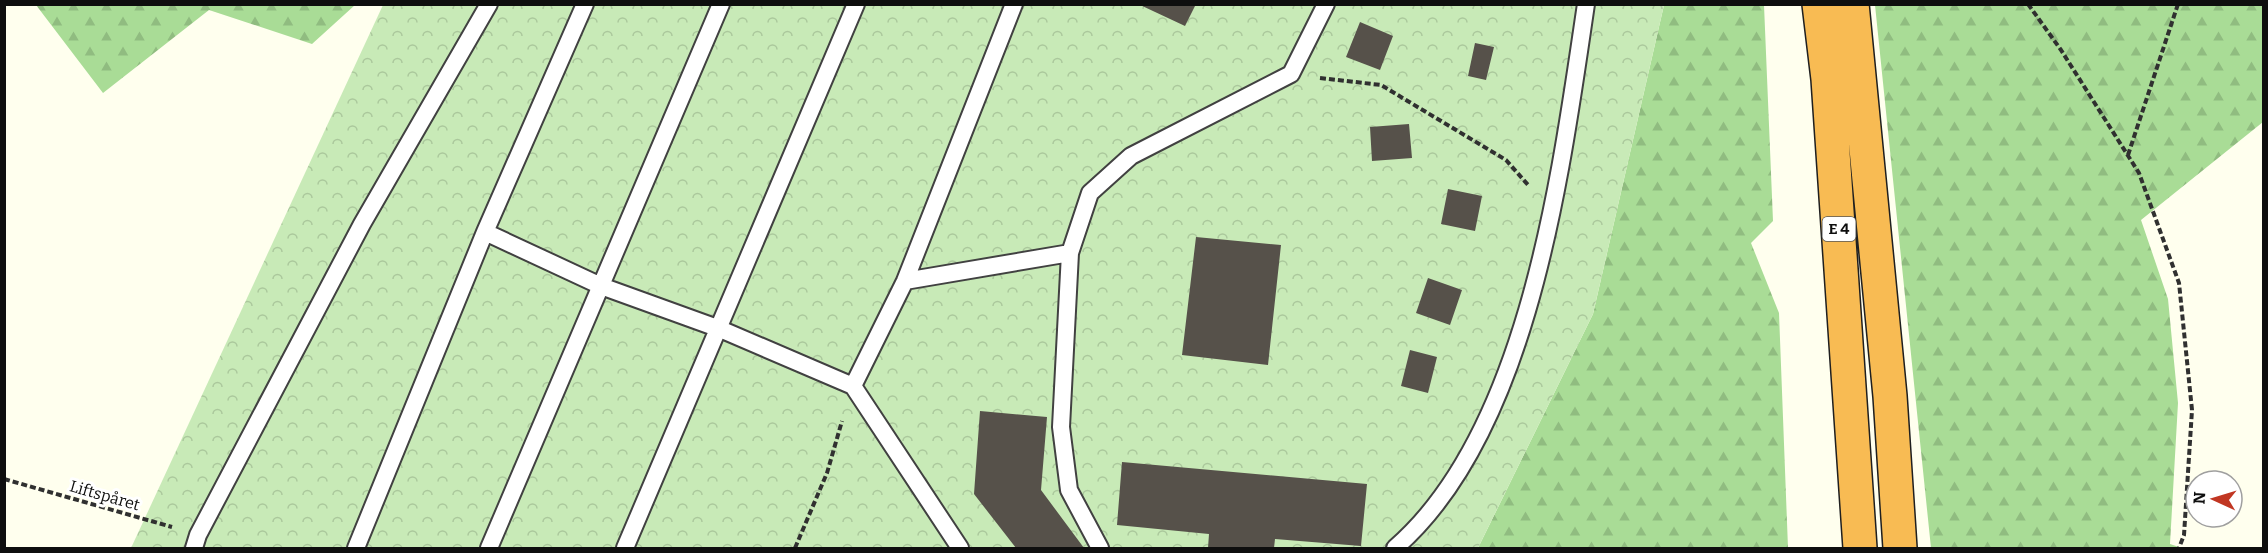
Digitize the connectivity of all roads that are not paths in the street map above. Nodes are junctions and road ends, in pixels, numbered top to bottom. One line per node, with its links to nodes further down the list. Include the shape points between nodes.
1 (489, 4): 16 (lane, via 362,224)
2 (585, 4): 10 (lane)
3 (721, 4): 13 (lane)
4 (856, 4): 14 (lane)
5 (1014, 4): 12 (lane)
6 (1326, 4): 11 (lane, via 1291,74 1131,156 1090,193)
7 (1586, 4): 22 (lane, via 1552,214 1525,315 1470,453 1440,502)
8 (1819, 4): 23 (highway, E 4, via 1828,79)
9 (1852, 4): 24 (highway, E 4, via 1890,396)
10 (485, 232): 13 (lane); 17 (lane)
11 (1070, 253): 12 (lane); 21 (lane, via 1061,427 1069,490)
12 (905, 281): 15 (lane)
13 (601, 286): 14 (lane); 18 (lane)
14 (720, 329): 15 (lane); 19 (lane)
15 (853, 386): 20 (lane)
16 (196, 542)
17 (356, 549)
18 (489, 549)
19 (625, 549)
20 (960, 549)
21 (1100, 549)
22 (1395, 549)
23 (1860, 549)
24 (1900, 549)

